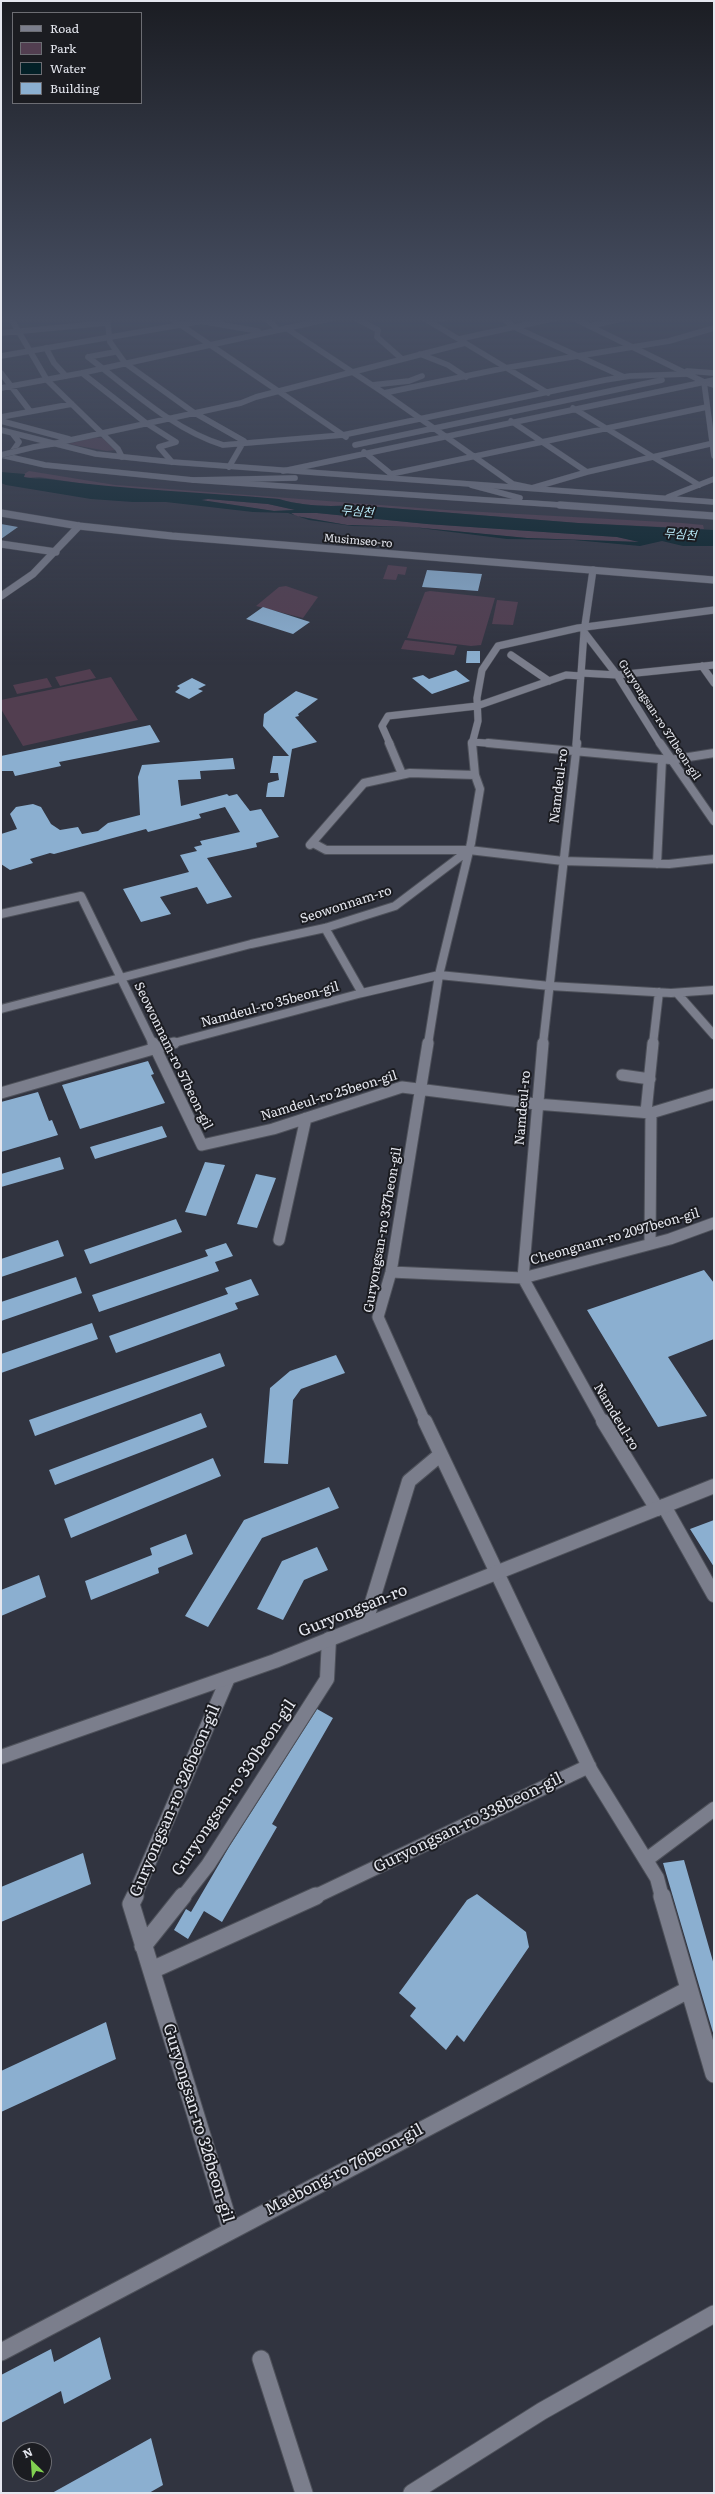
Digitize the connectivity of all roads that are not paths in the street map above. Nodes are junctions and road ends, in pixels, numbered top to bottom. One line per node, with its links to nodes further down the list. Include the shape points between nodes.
1 (12, 433): 24 (street, via 19,442)
2 (13, 433): 22 (street)
3 (47, 433): 18 (street)
4 (99, 433): 18 (street)
5 (101, 433): 28 (street, via 118,449)
6 (162, 433): 31 (street, via 176,442 159,447)
7 (197, 433): 19 (street, via 214,444)
8 (231, 433): 19 (street)
9 (351, 433): 16 (street)
10 (408, 433): 23 (street)
11 (443, 433): 17 (street)
12 (466, 433): 17 (street)
13 (530, 433): 20 (street)
14 (591, 433): 20 (street)
15 (613, 433): 30 (street)
16 (343, 435): 19 (street, via 302,440); 23 (street)
17 (449, 437): 25 (street); 29 (street)
18 (72, 440): 22 (street)
19 (244, 441): 32 (street)
20 (544, 443): 29 (street); 34 (street)
21 (713, 443): 27 (street); 30 (street)
22 (52, 444): 24 (street, bridge); 28 (street)
23 (355, 444): 25 (street)
24 (12, 452): 26 (street, bridge)
25 (367, 454): 33 (street); 36 (street)
26 (1, 455): 38 (street, via 45,465)
27 (714, 455)
28 (122, 457): 31 (street)
29 (476, 457): 36 (street); 41 (street, via 513,484)
30 (653, 458): 34 (street); 40 (street)
31 (172, 462): 32 (street)
32 (229, 467): 33 (street)
33 (282, 471): 35 (street)
34 (587, 472): 41 (street)
35 (346, 475): 36 (street); 38 (street)
36 (390, 476): 39 (street)
37 (714, 479): 40 (street)
38 (194, 480): 44 (street)
39 (471, 485): 41 (street); 44 (street)
40 (699, 485): 42 (street)
41 (532, 488): 42 (street)
42 (665, 498): 43 (street)
43 (714, 502)
44 (553, 506): 46 (street); 47 (street, via 607,515)
45 (1, 513): 48 (street, Musimseo-ro)
46 (714, 516)
47 (714, 521)
48 (79, 526): 50 (street); 51 (street, Musimseo-ro)
49 (1, 544): 50 (street)
50 (56, 552): 53 (street, via 26,583)
51 (593, 570): 52 (street, Musimseo-ro); 55 (street, Namdeul-ro)
52 (714, 580)
53 (1, 596)
54 (714, 610): 55 (street, Guryongsan-ro 337beon-gil)
55 (585, 629): 59 (street, Namdeul-ro); 60 (street, Guryongsan-ro 371beon-gil); 63 (street, Guryongsan-ro 337beon-gil, via 498,646 482,670)
56 (511, 655): 61 (street)
57 (714, 665): 58 (street)
58 (702, 666): 60 (street); 62 (street)
59 (581, 675): 60 (street); 61 (street, via 566,675); 65 (street, Namdeul-ro)
60 (617, 675): 67 (street, Guryongsan-ro 371beon-gil)
61 (549, 681): 63 (street)
62 (714, 682)
63 (477, 706): 64 (street, Guryongsan-ro 337beon-gil, via 478,721); 68 (street, via 388,716 382,726)
64 (472, 742): 65 (street); 69 (street, Guryongsan-ro 337beon-gil)
65 (576, 751): 67 (street); 73 (street, Namdeul-ro)
66 (714, 753): 67 (street)
67 (666, 759): 70 (street, Guryongsan-ro 371beon-gil); 74 (street)
68 (402, 774): 69 (street); 71 (street, via 364,783 310,845 313,843 326,850)
69 (476, 775): 71 (street, Guryongsan-ro 337beon-gil, via 480,789)
70 (714, 821)
71 (469, 850): 73 (street); 76 (street, Seowonnam-ro, via 395,906); 77 (street, Guryongsan-ro 337beon-gil)
72 (714, 859): 74 (street)
73 (563, 861): 74 (street); 79 (street, Namdeul-ro)
74 (657, 864)
75 (1, 914): 78 (street, Seowonnam-ro 57beon-gil, via 81,896)
76 (325, 928): 78 (street, Seowonnam-ro, via 251,944); 82 (street)
77 (439, 975): 79 (street, Namdeul-ro 35beon-gil); 82 (street, Namdeul-ro 35beon-gil); 89 (street, Guryongsan-ro 337beon-gil)
78 (120, 979): 84 (street, Seowonnam-ro); 86 (street, Seowonnam-ro 57beon-gil)
79 (550, 986): 81 (street, Namdeul-ro 35beon-gil); 92 (street, Namdeul-ro)
80 (714, 990): 83 (street, Namdeul-ro 35beon-gil)
81 (659, 992): 83 (street, Namdeul-ro 35beon-gil); 88 (street)
82 (362, 993): 86 (street, Namdeul-ro 35beon-gil)
83 (677, 993): 85 (street)
84 (1, 1009)
85 (714, 1034)
86 (156, 1048): 90 (street, Namdeul-ro 35beon-gil); 95 (street, Seowonnam-ro 57beon-gil)
87 (622, 1075): 88 (street)
88 (650, 1079): 93 (street)
89 (422, 1089): 92 (street, Namdeul-ro 25beon-gil); 94 (street, Namdeul-ro 25beon-gil, via 402,1087); 99 (street, Guryongsan-ro 337beon-gil)
90 (1, 1093)
91 (714, 1094): 93 (street)
92 (536, 1104): 93 (street, Namdeul-ro 25beon-gil); 100 (street, Namdeul-ro)
93 (649, 1112): 98 (street)
94 (306, 1118): 95 (street, Namdeul-ro 25beon-gil, via 273,1129); 97 (street)
95 (202, 1145)
96 (714, 1223): 98 (street, Cheongnam-ro 2097beon-gil)
97 (279, 1240)
98 (650, 1244): 100 (street, Cheongnam-ro 2097beon-gil)
99 (391, 1272): 100 (street, Cheongnam-ro 2097beon-gil); 101 (street, Guryongsan-ro 337beon-gil, via 378,1317)
100 (523, 1278): 103 (street, Namdeul-ro, via 593,1405)
101 (440, 1455): 104 (street, Guryongsan-ro 337beon-gil); 106 (street, via 409,1481)
102 (714, 1486): 103 (street, Guryongsan-ro)
103 (660, 1507): 104 (street, Guryongsan-ro); 105 (street, Namdeul-ro)
104 (497, 1571): 106 (street, Guryongsan-ro); 110 (street)
105 (714, 1595)
106 (365, 1625): 107 (street, Guryongsan-ro)
107 (329, 1639): 108 (street, Guryongsan-ro); 113 (street, Guryongsan-ro 330beon-gil, via 327,1679 208,1865)
108 (228, 1678): 109 (street, Guryongsan-ro); 113 (street, Guryongsan-ro 326beon-gil, via 131,1904)
109 (1, 1757)
110 (589, 1766): 112 (street); 114 (street, Guryongsan-ro 338beon-gil, via 348,1881)
111 (714, 1809): 112 (street)
112 (646, 1860): 115 (street, via 657,1878)
113 (143, 1946): 114 (street, Guryongsan-ro 326beon-gil)
114 (152, 1970): 117 (street, Guryongsan-ro 326beon-gil)
115 (688, 1990): 116 (street); 117 (street, Maebong-ro 76beon-gil)
116 (714, 2074)
117 (230, 2230): 119 (street, Maebong-ro 76beon-gil)
118 (714, 2314): 122 (street, via 542,2411)
119 (1, 2352)
120 (261, 2359): 121 (street)
121 (304, 2493)
122 (412, 2493)

